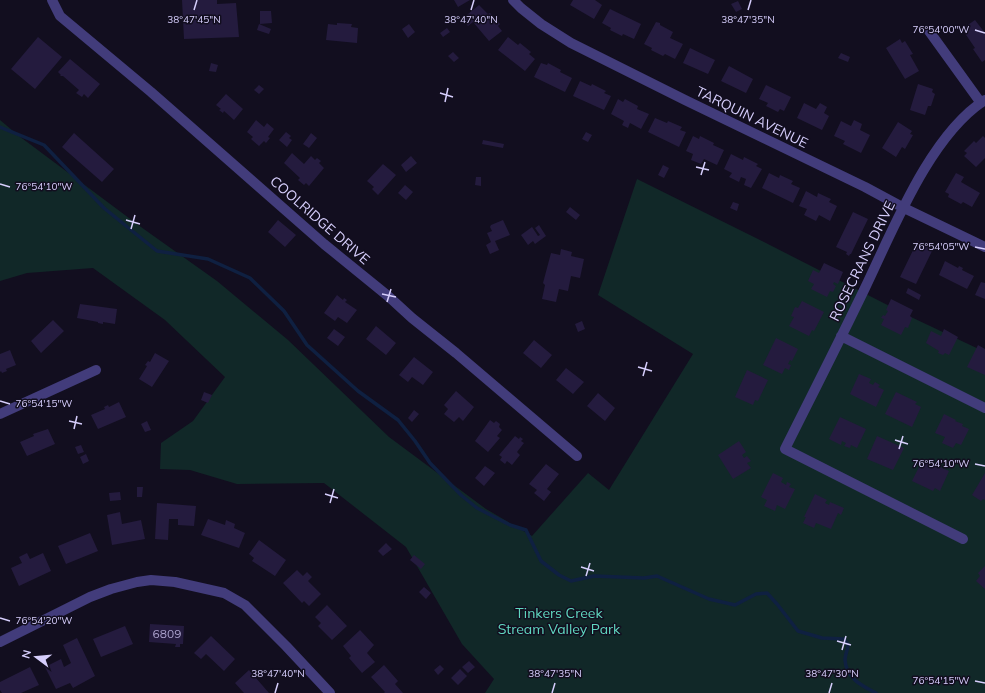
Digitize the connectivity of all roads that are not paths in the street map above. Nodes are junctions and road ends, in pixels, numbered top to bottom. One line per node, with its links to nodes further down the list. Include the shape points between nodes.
1 (52, 0): 11 (street, COOLRIDGE DRIVE, via 60,16 324,244)
2 (513, 0): 5 (street, TARQUIN AVENUE, via 541,24 571,43)
3 (929, 31): 4 (street)
4 (983, 102): 5 (street, ROSECRANS DRIVE, via 960,121 941,144)
5 (904, 208): 6 (street, TARQUIN AVENUE); 7 (street, ROSECRANS DRIVE)
6 (985, 247)
7 (841, 336): 9 (street); 12 (street, ROSECRANS DRIVE, via 785,449)
8 (96, 370): 10 (street)
9 (985, 408)
10 (0, 414)
11 (577, 456)
12 (963, 539)
13 (0, 642): 14 (street, via 111,589 151,580 175,582 224,593 245,605)
14 (330, 693)

